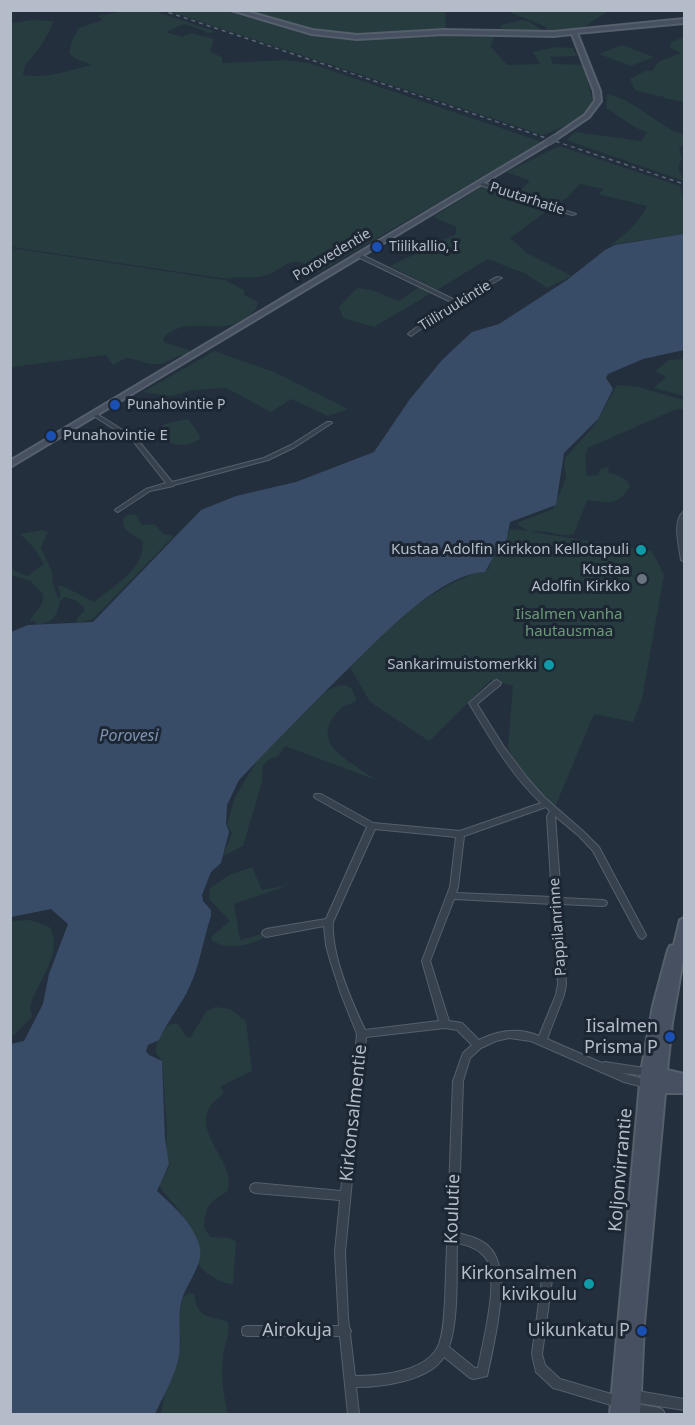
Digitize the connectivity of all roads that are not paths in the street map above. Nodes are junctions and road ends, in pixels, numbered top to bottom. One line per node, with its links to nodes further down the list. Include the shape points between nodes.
1 (234, 10): 3 (street, via 341,37)
2 (684, 21): 3 (street)
3 (574, 32): 4 (street, Porovedentie, via 598,101 587,116)
4 (479, 183): 5 (street, Puutarhatie); 6 (street, Porovedentie)
5 (574, 214)
6 (358, 255): 8 (street); 10 (street, Porovedentie)
7 (499, 278): 8 (street, Tiiliruukintie)
8 (455, 302): 9 (street, Tiiliruukintie)
9 (411, 334)
10 (94, 414): 12 (street, Porovedentie); 13 (street, via 135,440)
11 (329, 423): 13 (street, via 266,459)
12 (10, 465)
13 (171, 485): 14 (street, via 148,490)
14 (118, 510)
15 (684, 513): 16 (street, via 680,524)
16 (684, 560)
17 (497, 683): 19 (street, via 473,703 519,773)
18 (318, 796): 20 (street)
19 (550, 807): 21 (street); 23 (street, Pappilanrinne); 28 (street, via 596,849)
20 (372, 826): 21 (street); 25 (street)
21 (460, 834): 22 (street)
22 (452, 896): 23 (street); 29 (street, via 426,961)
23 (556, 901): 24 (street); 31 (street, Pappilanrinne, via 562,984)
24 (603, 903)
25 (329, 922): 27 (street); 30 (street, Kirkonsalmentie, via 328,936)
26 (683, 928): 33 (street, Koljonvirrantie)
27 (266, 933)
28 (642, 935)
29 (445, 1024): 30 (street); 32 (street, via 459,1026)
30 (362, 1034): 37 (street, Kirkonsalmentie)
31 (542, 1041): 32 (street, via 508,1034); 33 (street, via 627,1079)
32 (478, 1045): 38 (street, Koulutie, via 466,1056 458,1081)
33 (654, 1079): 34 (street); 35 (street); 45 (street, Koljonvirrantie)
34 (684, 1080)
35 (684, 1087)
36 (255, 1188): 37 (street)
37 (345, 1196): 41 (street, Kirkonsalmentie, via 340,1271)
38 (453, 1237): 42 (street, Koulutie); 42 (street, via 484,1248 495,1262 498,1278 483,1372 474,1374)
39 (548, 1272): 45 (street, via 537,1354 540,1368 557,1384)
40 (247, 1331): 41 (street, Airokuja)
41 (346, 1332): 43 (street, Kirkonsalmentie)
42 (443, 1349): 43 (street, via 432,1362 401,1376)
43 (351, 1382): 46 (street, Kirkonsalmentie)
44 (684, 1405): 45 (street)
45 (626, 1407): 47 (street)
46 (353, 1414)
47 (658, 1414)

